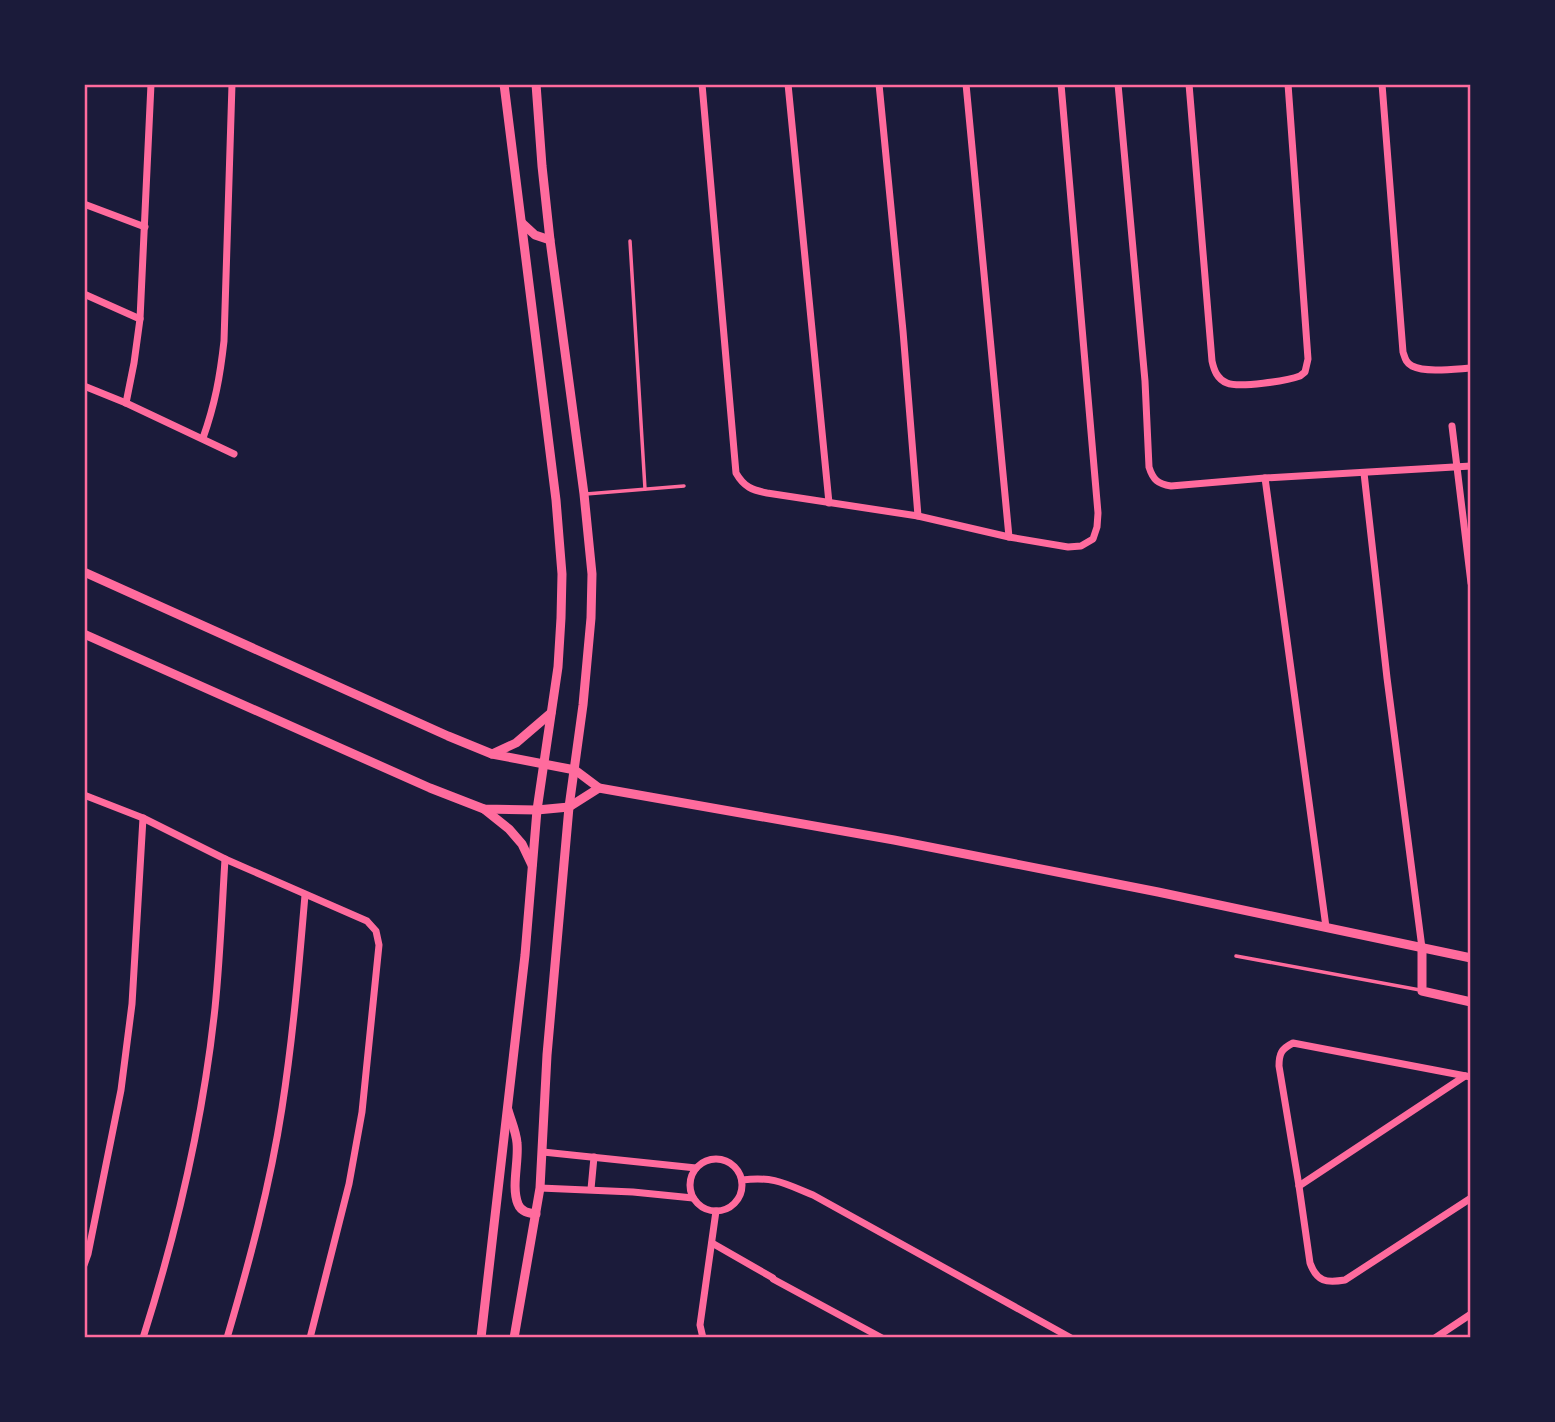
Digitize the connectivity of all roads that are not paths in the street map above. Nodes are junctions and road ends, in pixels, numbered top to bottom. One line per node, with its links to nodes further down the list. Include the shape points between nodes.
1 (151, 84): 16 (street)
2 (232, 84): 25 (street, via 224,341 218,389)
3 (504, 84): 15 (street)
4 (536, 84): 17 (street)
5 (702, 84): 34 (street, via 736,473 741,482 766,494)
6 (788, 84): 34 (street)
7 (879, 84): 35 (street)
8 (966, 84): 36 (street)
9 (1061, 84): 36 (street, via 1097,527 1093,539 1081,546)
10 (1118, 84): 30 (street, via 1152,478 1171,486)
11 (1189, 84): 12 (street, via 1212,361 1226,383 1243,385 1300,376 1308,359)
12 (1288, 84)
13 (1382, 84): 21 (street, via 1403,352 1411,366 1421,369)
14 (84, 204): 16 (street)
15 (521, 221): 17 (street, via 535,235); 40 (street, via 562,574)
16 (145, 228): 20 (street)
17 (551, 240): 33 (street)
18 (630, 241): 32 (lane)
19 (84, 294): 20 (street)
20 (140, 319): 23 (street)
21 (1471, 368)
22 (84, 386): 23 (street)
23 (126, 403): 25 (street)
24 (1452, 426): 28 (street)
25 (203, 438): 26 (street)
26 (233, 454)
27 (1471, 466): 28 (street)
28 (1457, 467): 29 (street); 38 (street)
29 (1364, 473): 30 (street); 54 (street)
30 (1265, 478): 53 (street)
31 (684, 486): 32 (lane)
32 (645, 488): 33 (lane)
33 (584, 494): 43 (street, via 591,618)
34 (829, 503): 35 (street)
35 (918, 516): 36 (street)
36 (1009, 537)
37 (84, 572): 41 (street)
38 (1471, 583)
39 (84, 634): 47 (street)
40 (551, 713): 41 (street, via 516,743); 42 (street)
41 (492, 754): 42 (street)
42 (544, 765): 43 (street); 48 (street)
43 (575, 770): 44 (street); 46 (street)
44 (599, 788): 46 (street); 53 (street, via 894,840)
45 (84, 795): 49 (street)
46 (569, 807): 48 (street); 61 (street)
47 (484, 809): 48 (street); 51 (street, via 509,829)
48 (537, 810): 51 (street)
49 (143, 818): 50 (street); 73 (street, via 132,1004 121,1090)
50 (225, 859): 52 (street); 76 (street, via 205,1085 162,1278)
51 (533, 868): 60 (street)
52 (305, 895): 77 (street, via 282,1110); 78 (street, via 367,921 376,931 379,945 362,1112)
53 (1325, 927): 54 (street)
54 (1422, 948): 56 (street); 57 (street)
55 (1236, 956): 57 (lane)
56 (1471, 958)
57 (1422, 991): 58 (street)
58 (1471, 1002)
59 (1468, 1076): 65 (street); 65 (street, via 1293,1043 1284,1048 1279,1066)
60 (507, 1109): 71 (street, via 517,1140 518,1204); 79 (street)
61 (543, 1152): 62 (street); 66 (street)
62 (594, 1157): 63 (street); 67 (street)
63 (696, 1168): 64 (street, via 717,1158 728,1161); 68 (street, via 690,1182)
64 (742, 1180): 70 (street, via 740,1195 731,1207); 82 (street, via 762,1177 781,1181 813,1195)
65 (1299, 1186): 69 (street, via 1310,1263 1321,1280 1333,1282 1345,1280)
66 (540, 1188): 67 (street); 71 (street)
67 (591, 1189): 68 (street)
68 (693, 1198): 70 (street, via 703,1208)
69 (1471, 1198)
70 (716, 1211): 72 (street)
71 (537, 1214): 80 (street)
72 (712, 1243): 75 (street); 81 (street)
73 (84, 1265)
74 (1471, 1314): 83 (street)
75 (702, 1337)
76 (143, 1338)
77 (227, 1338)
78 (310, 1338)
79 (481, 1338)
80 (513, 1338)
81 (882, 1338)
82 (1071, 1338)
83 (1435, 1338)

